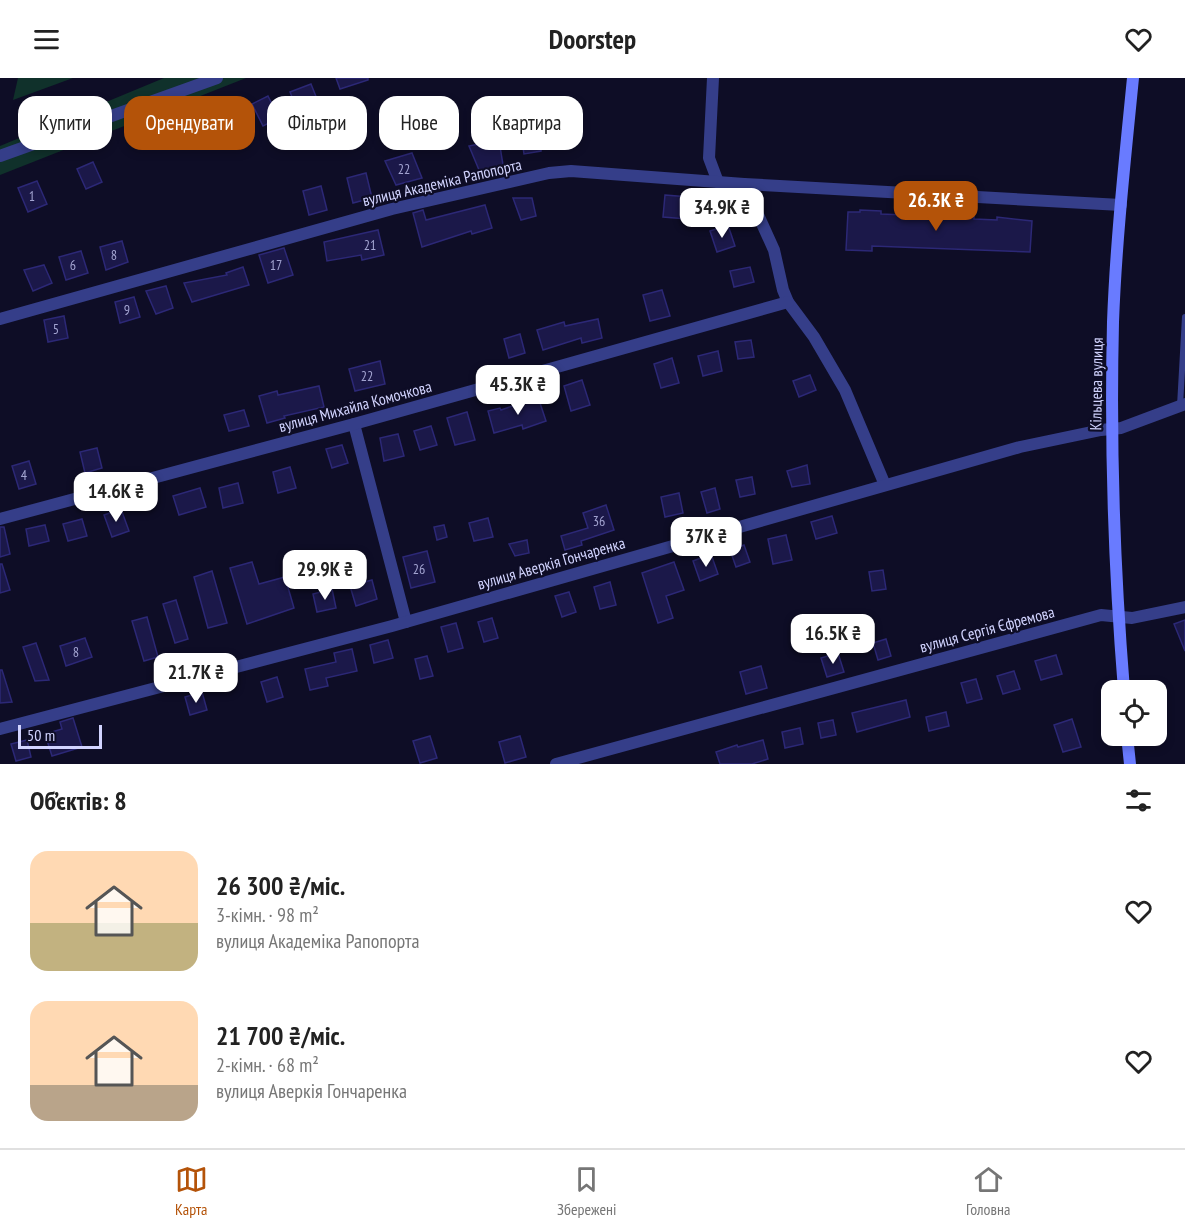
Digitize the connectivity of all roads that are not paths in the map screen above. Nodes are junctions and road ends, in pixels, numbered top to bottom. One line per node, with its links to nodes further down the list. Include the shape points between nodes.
1 (217, 78): 4 (street)
2 (713, 78): 5 (street, via 709,158)
3 (1133, 78): 7 (main road, Кільцева вулиця)
4 (0, 156)
5 (718, 182): 6 (street, вулиця Академіка Рапопорта); 10 (street, вулиця Академіка Рапопорта, via 571,171 549,174 381,212)
6 (744, 184): 7 (street, вулиця Академіка Рапопорта); 8 (street, via 774,250)
7 (1121, 205): 13 (main road, Кільцева вулиця, via 1113,322)
8 (788, 302): 12 (street, вулиця Михайла Комочкова); 14 (street, via 845,390)
9 (1185, 317): 11 (lane)
10 (0, 319)
11 (1182, 405): 13 (street, вулиця Аверкія Гончаренка)
12 (354, 424): 15 (street, вулиця Михайла Комочкова); 18 (street)
13 (1112, 429): 14 (street, вулиця Аверкія Гончаренка, via 1020,447); 17 (main road, Кільцева вулиця)
14 (885, 485): 18 (street, вулиця Аверкія Гончаренка)
15 (0, 519)
16 (1185, 607): 17 (street, вулиця Сергія Єфремова, via 1132,618)
17 (1118, 617): 19 (main road, Кільцева вулиця); 22 (street, вулиця Сергія Єфремова, via 1101,615)
18 (406, 622): 20 (street, вулиця Аверкія Гончаренка)
19 (1123, 680)
20 (0, 729)
21 (1128, 746): 23 (main road)
22 (556, 764)
23 (1130, 764)

